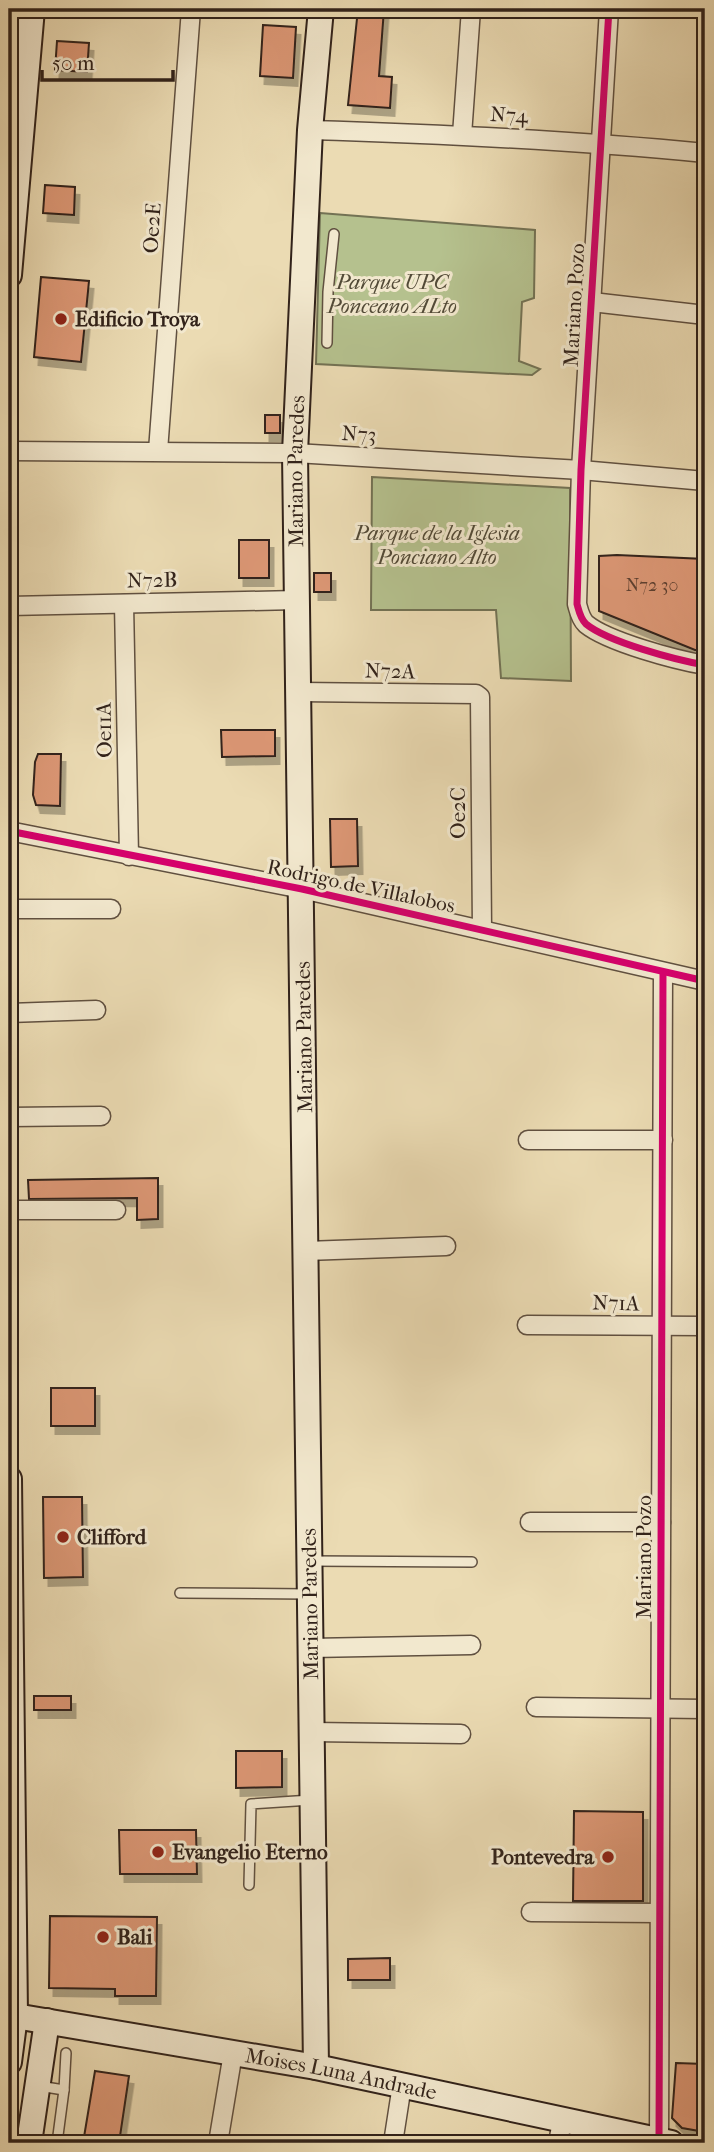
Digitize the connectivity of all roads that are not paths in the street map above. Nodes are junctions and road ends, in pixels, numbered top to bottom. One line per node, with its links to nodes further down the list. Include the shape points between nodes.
1 (32, 9): 11 (main road)
2 (191, 9): 18 (street, Oe2E)
3 (321, 9): 6 (main road, Mariano Paredes)
4 (471, 9): 7 (street)
5 (609, 9): 8 (street, Mariano Pozo)
6 (310, 130): 7 (street, N74); 12 (main road, Mariano Paredes)
7 (462, 135): 8 (street, N74)
8 (600, 143): 9 (street, N74); 14 (street, Mariano Pozo)
9 (705, 153)
10 (334, 233): 13 (lane)
11 (9, 275)
12 (303, 291): 13 (lane); 19 (main road, Mariano Paredes)
13 (328, 292): 16 (lane)
14 (592, 302): 15 (street); 20 (street, Mariano Pozo)
15 (705, 315)
16 (327, 343)
17 (9, 451): 18 (street, N73)
18 (158, 451): 19 (street, N73)
19 (295, 453): 20 (street, N73); 22 (main road, Mariano Paredes)
20 (581, 470): 21 (street, N73); 25 (street, Mariano Pozo, via 579,615 586,624 610,636)
21 (705, 481)
22 (297, 600): 23 (street, N72B); 26 (main road, Mariano Paredes)
23 (124, 604): 24 (street, N72B); 29 (street, Oe11A)
24 (9, 607)
25 (705, 665)
26 (299, 692): 27 (street, N72A); 30 (main road, Mariano Paredes)
27 (480, 697): 33 (street, Oe2C)
28 (9, 831): 29 (street, Rodrigo de Villalobos)
29 (129, 856): 30 (street, Rodrigo de Villalobos)
30 (302, 890): 33 (street, Rodrigo de Villalobos); 45 (main road, Mariano Paredes)
31 (9, 909): 32 (street)
32 (111, 909)
33 (482, 930): 34 (street, Rodrigo de Villalobos)
34 (663, 973): 35 (street, Rodrigo de Villalobos); 41 (street, Mariano Pozo)
35 (705, 981)
36 (96, 1010): 37 (street)
37 (9, 1013)
38 (101, 1116): 39 (street)
39 (9, 1117)
40 (528, 1140): 41 (street)
41 (663, 1140): 47 (street, Mariano Pozo)
42 (9, 1210): 43 (street)
43 (116, 1210)
44 (446, 1247): 45 (street)
45 (306, 1251): 52 (main road, Mariano Paredes)
46 (527, 1325): 47 (street, N71A)
47 (662, 1326): 48 (street, N71A); 51 (street, Mariano Pozo)
48 (705, 1326)
49 (9, 1479): 67 (main road)
50 (530, 1522): 51 (street)
51 (661, 1522): 59 (street, Mariano Pozo)
52 (310, 1561): 53 (lane); 55 (main road, Mariano Paredes)
53 (471, 1562)
54 (180, 1593): 55 (lane)
55 (310, 1594): 57 (main road, Mariano Paredes)
56 (471, 1645): 57 (street)
57 (315, 1648): 61 (main road, Mariano Paredes)
58 (536, 1707): 59 (street)
59 (660, 1709): 60 (street); 66 (street, Mariano Pozo)
60 (705, 1709)
61 (312, 1732): 62 (street); 63 (main road, Mariano Paredes)
62 (461, 1734)
63 (312, 1800): 64 (lane, via 251,1804); 72 (main road, Mariano Paredes)
64 (249, 1885)
65 (531, 1912): 66 (street)
66 (659, 1913): 77 (street, Mariano Pozo)
67 (12, 2015): 68 (main road, Moises Luna Andrade); 71 (main road)
68 (47, 2021): 70 (main road, Moises Luna Andrade); 74 (main road)
69 (66, 2053): 75 (lane)
70 (233, 2053): 72 (main road, Moises Luna Andrade); 80 (street)
71 (9, 2062)
72 (316, 2067): 73 (main road, Moises Luna Andrade)
73 (402, 2085): 76 (main road, Moises Luna Andrade); 81 (street)
74 (37, 2086): 75 (lane); 78 (main road)
75 (64, 2090): 79 (lane)
76 (560, 2132): 77 (main road, Moises Luna Andrade)
77 (665, 2142)
78 (29, 2143)
79 (57, 2143)
80 (218, 2143)
81 (393, 2143)

